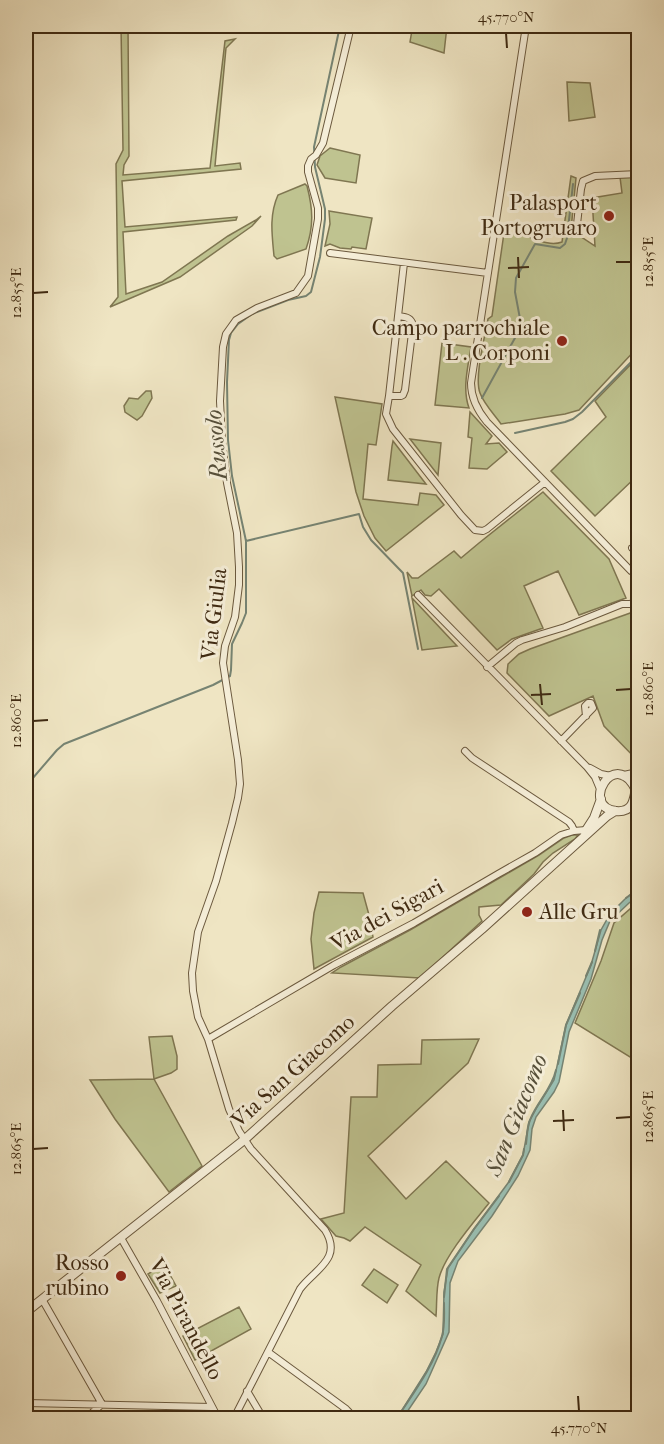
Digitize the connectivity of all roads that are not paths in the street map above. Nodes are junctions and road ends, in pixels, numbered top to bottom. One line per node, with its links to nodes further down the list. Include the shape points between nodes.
1 (351, 26): 33 (street, Via Giulia, via 323,143 308,166 318,219 308,276 296,293 236,320 223,346 222,442 239,567 235,616 223,663 239,772 238,798 198,932 192,973 198,1017)
2 (526, 26): 7 (street)
3 (639, 174): 4 (street, via 595,176 583,181)
4 (576, 233)
5 (330, 253): 6 (street)
6 (404, 263): 7 (street); 8 (street)
7 (488, 273): 10 (street, via 471,392 479,413)
8 (398, 316): 9 (street); 9 (street, via 409,318 413,325 405,390 401,396)
9 (389, 396): 10 (street, via 386,414 393,429 475,530 487,529)
10 (545, 482): 11 (street)
11 (631, 571): 12 (street); 13 (street)
12 (639, 575)
13 (636, 587): 15 (street); 16 (street)
14 (418, 595): 17 (street)
15 (639, 601): 16 (street)
16 (622, 604): 17 (street, via 516,643)
17 (488, 667): 19 (street)
18 (586, 716): 19 (street)
19 (561, 741): 21 (street)
20 (465, 751): 31 (street, via 569,822)
21 (587, 767): 23 (street); 26 (street)
22 (639, 773): 24 (street)
23 (611, 776): 24 (street); 26 (street)
24 (624, 776): 27 (street)
25 (639, 781): 27 (street)
26 (600, 789): 28 (street)
27 (636, 790): 29 (street, via 629,808)
28 (601, 799): 29 (street); 30 (street, Via San Giacomo)
29 (615, 811): 32 (street, Via San Giacomo)
30 (586, 830): 31 (street, Via dei Sigari); 32 (street, Via San Giacomo)
31 (574, 831): 33 (street, Via dei Sigari)
32 (575, 845): 34 (street, Via San Giacomo)
33 (208, 1039): 34 (street, Via Giulia, via 229,1109)
34 (244, 1140): 35 (street, Via San Giacomo); 38 (street, Via Giulia, via 330,1238 329,1260 300,1290)
35 (121, 1238): 36 (street, Via San Giacomo); 42 (street, Via Pirandello)
36 (42, 1299): 37 (street, Via San Giacomo); 41 (street)
37 (26, 1312)
38 (268, 1352): 39 (street, Via Giulia); 43 (street)
39 (247, 1391): 46 (street, Via Giulia); 47 (street)
40 (26, 1403): 41 (street)
41 (102, 1404): 42 (street); 44 (street, via 93,1412)
42 (212, 1407): 45 (street, Via Pirandello)
43 (346, 1409): 48 (street); 49 (street)
44 (92, 1419)
45 (218, 1419)
46 (234, 1419)
47 (263, 1419)
48 (339, 1419)
49 (349, 1419)

